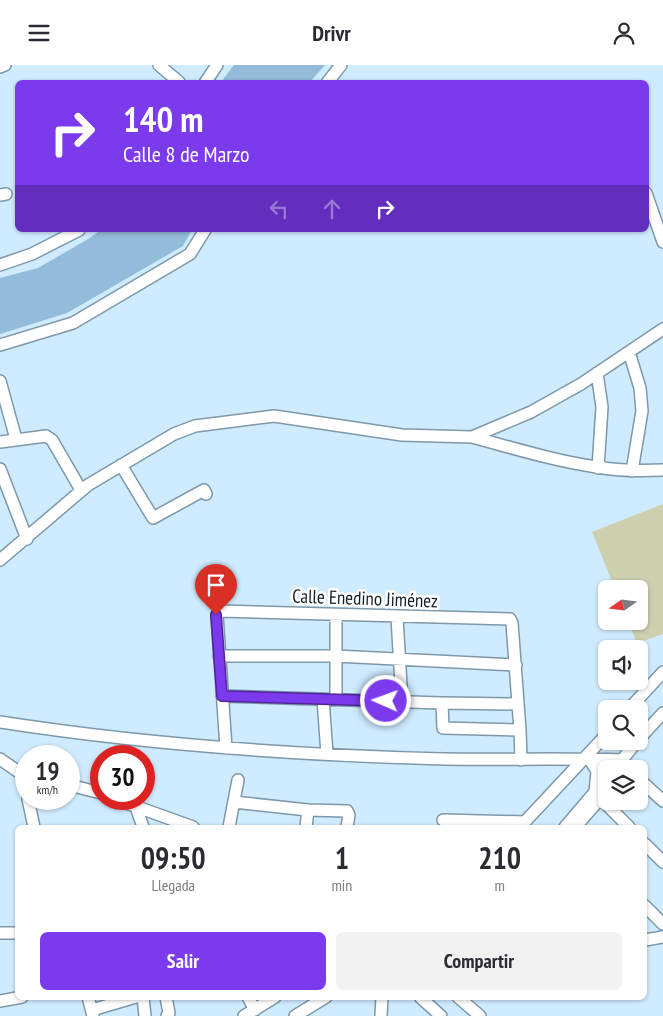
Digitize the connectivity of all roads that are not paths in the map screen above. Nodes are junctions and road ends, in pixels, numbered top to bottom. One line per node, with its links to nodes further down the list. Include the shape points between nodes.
1 (6, 65): 6 (street)
2 (159, 65): 7 (street)
3 (172, 65): 8 (street)
4 (217, 65): 9 (street)
5 (341, 65): 10 (street)
6 (0, 67)
7 (177, 80)
8 (178, 80)
9 (207, 80)
10 (328, 80)
11 (649, 202): 14 (street)
12 (75, 232): 15 (street, via 32,254)
13 (204, 232): 17 (street, via 190,254 73,323)
14 (663, 242)
15 (0, 265)
16 (663, 329): 18 (street)
17 (0, 345)
18 (629, 352): 19 (street); 28 (street, via 640,388 642,411)
19 (597, 373): 21 (street, via 531,412); 25 (street, via 602,407)
20 (0, 381): 22 (street)
21 (472, 437): 24 (street, via 402,435 274,416 194,426); 25 (street)
22 (16, 439): 23 (street); 29 (street, via 46,436 52,440)
23 (0, 441)
24 (121, 465): 29 (street); 30 (street, via 153,518 204,490)
25 (598, 468): 28 (street)
26 (0, 469): 31 (street)
27 (663, 470): 28 (street)
28 (632, 471)
29 (81, 490): 31 (street)
30 (206, 495)
31 (27, 539): 32 (street)
32 (0, 560)
33 (336, 616): 34 (street, Calle Enedino Jiménez); 35 (street, Calle Enedino Jiménez, via 220,611 216,615); 36 (street)
34 (397, 617): 37 (street); 38 (street, Calle Enedino Jiménez, via 510,619)
35 (220, 656): 36 (street); 40 (street)
36 (336, 656): 37 (street); 42 (street)
37 (399, 658): 38 (street); 44 (street)
38 (516, 665): 46 (street)
39 (663, 672): 43 (street)
40 (222, 696): 41 (street); 52 (street)
41 (323, 699): 42 (street); 54 (street)
42 (336, 699): 44 (street)
43 (637, 700)
44 (402, 702): 45 (street)
45 (442, 703): 46 (street); 50 (street, via 444,728)
46 (518, 704): 50 (street)
47 (663, 713): 49 (street)
48 (0, 721): 52 (street, via 64,732)
49 (658, 726)
50 (520, 730): 56 (street)
51 (598, 746): 57 (street)
52 (226, 748): 54 (street)
53 (630, 750): 58 (street)
54 (327, 754): 56 (street)
55 (0, 759): 60 (street)
56 (521, 760): 57 (street)
57 (587, 760): 59 (street); 61 (street); 80 (street)
58 (622, 760)
59 (598, 762)
60 (15, 769)
61 (598, 777)
62 (238, 780): 67 (street)
63 (648, 787): 66 (street)
64 (598, 798): 81 (street)
65 (598, 799): 82 (street)
66 (663, 801)
67 (234, 802): 71 (street); 77 (street)
68 (30, 810): 74 (street)
69 (137, 810): 75 (street)
70 (145, 810): 76 (street)
71 (308, 810): 78 (street); 79 (street, via 347,811)
72 (614, 810): 83 (street)
73 (443, 820): 80 (street)
74 (34, 825)
75 (142, 825)
76 (187, 825)
77 (229, 825)
78 (306, 825)
79 (347, 825)
80 (523, 825)
81 (567, 825)
82 (576, 825)
83 (627, 825)
84 (647, 846): 85 (street)
85 (663, 862)
86 (647, 908): 87 (street)
87 (663, 924)
88 (1, 933): 89 (street)
89 (15, 933)
90 (663, 937): 91 (street)
91 (647, 940)
92 (15, 998): 103 (street)
93 (89, 1000): 105 (street)
94 (128, 1000): 105 (street)
95 (143, 1000): 106 (street)
96 (167, 1000): 107 (street)
97 (250, 1000): 104 (street)
98 (270, 1000): 104 (street)
99 (321, 1000): 109 (street)
100 (382, 1000): 110 (street)
101 (423, 1000): 111 (street)
102 (461, 1000): 112 (street)
103 (0, 1001)
104 (255, 1010): 108 (street)
105 (93, 1013)
106 (145, 1016)
107 (167, 1016)
108 (244, 1016)
109 (295, 1016)
110 (382, 1016)
111 (440, 1016)
112 (480, 1016)

